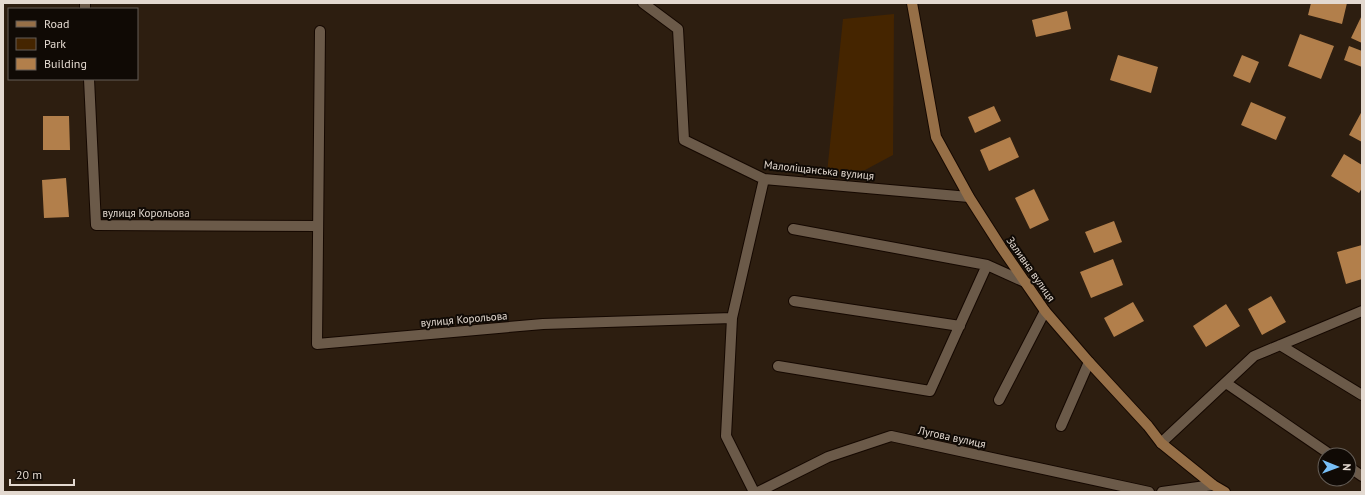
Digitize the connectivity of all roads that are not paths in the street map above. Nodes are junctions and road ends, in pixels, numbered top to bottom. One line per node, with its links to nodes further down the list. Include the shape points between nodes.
1 (643, 3): 5 (street, Малоліщанська вулиця, via 678,29 684,140)
2 (912, 3): 6 (street, Заливна вулиця, via 936,137)
3 (320, 31): 7 (street, вулиця Корольова)
4 (89, 80): 7 (street, вулиця Корольова, via 96,225)
5 (764, 179): 6 (street, Малоліщанська вулиця); 14 (street)
6 (969, 197): 10 (street, Заливна вулиця)
7 (318, 226): 14 (street, вулиця Корольова, via 317,344 543,324)
8 (793, 229): 9 (street)
9 (987, 265): 10 (street); 15 (street)
10 (1027, 283): 12 (street, Заливна вулиця)
11 (794, 301): 15 (street)
12 (1045, 311): 17 (street, Заливна вулиця); 21 (street)
13 (1362, 311): 16 (street)
14 (732, 318): 26 (street, via 726,436)
15 (960, 326): 18 (street, via 930,390)
16 (1280, 345): 19 (street, via 1254,356); 20 (street)
17 (1090, 362): 22 (street); 23 (street, Заливна вулиця)
18 (778, 366)
19 (1226, 383): 23 (street); 24 (street)
20 (1362, 395)
21 (999, 400)
22 (1061, 426)
23 (1161, 443): 25 (street, Заливна вулиця)
24 (1319, 447)
25 (1213, 485): 29 (street); 30 (street, Заливна вулиця)
26 (754, 492)
27 (758, 492): 28 (street, Лугова вулиця, via 828,457 891,436)
28 (1149, 492)
29 (1162, 492)
30 (1225, 492)

